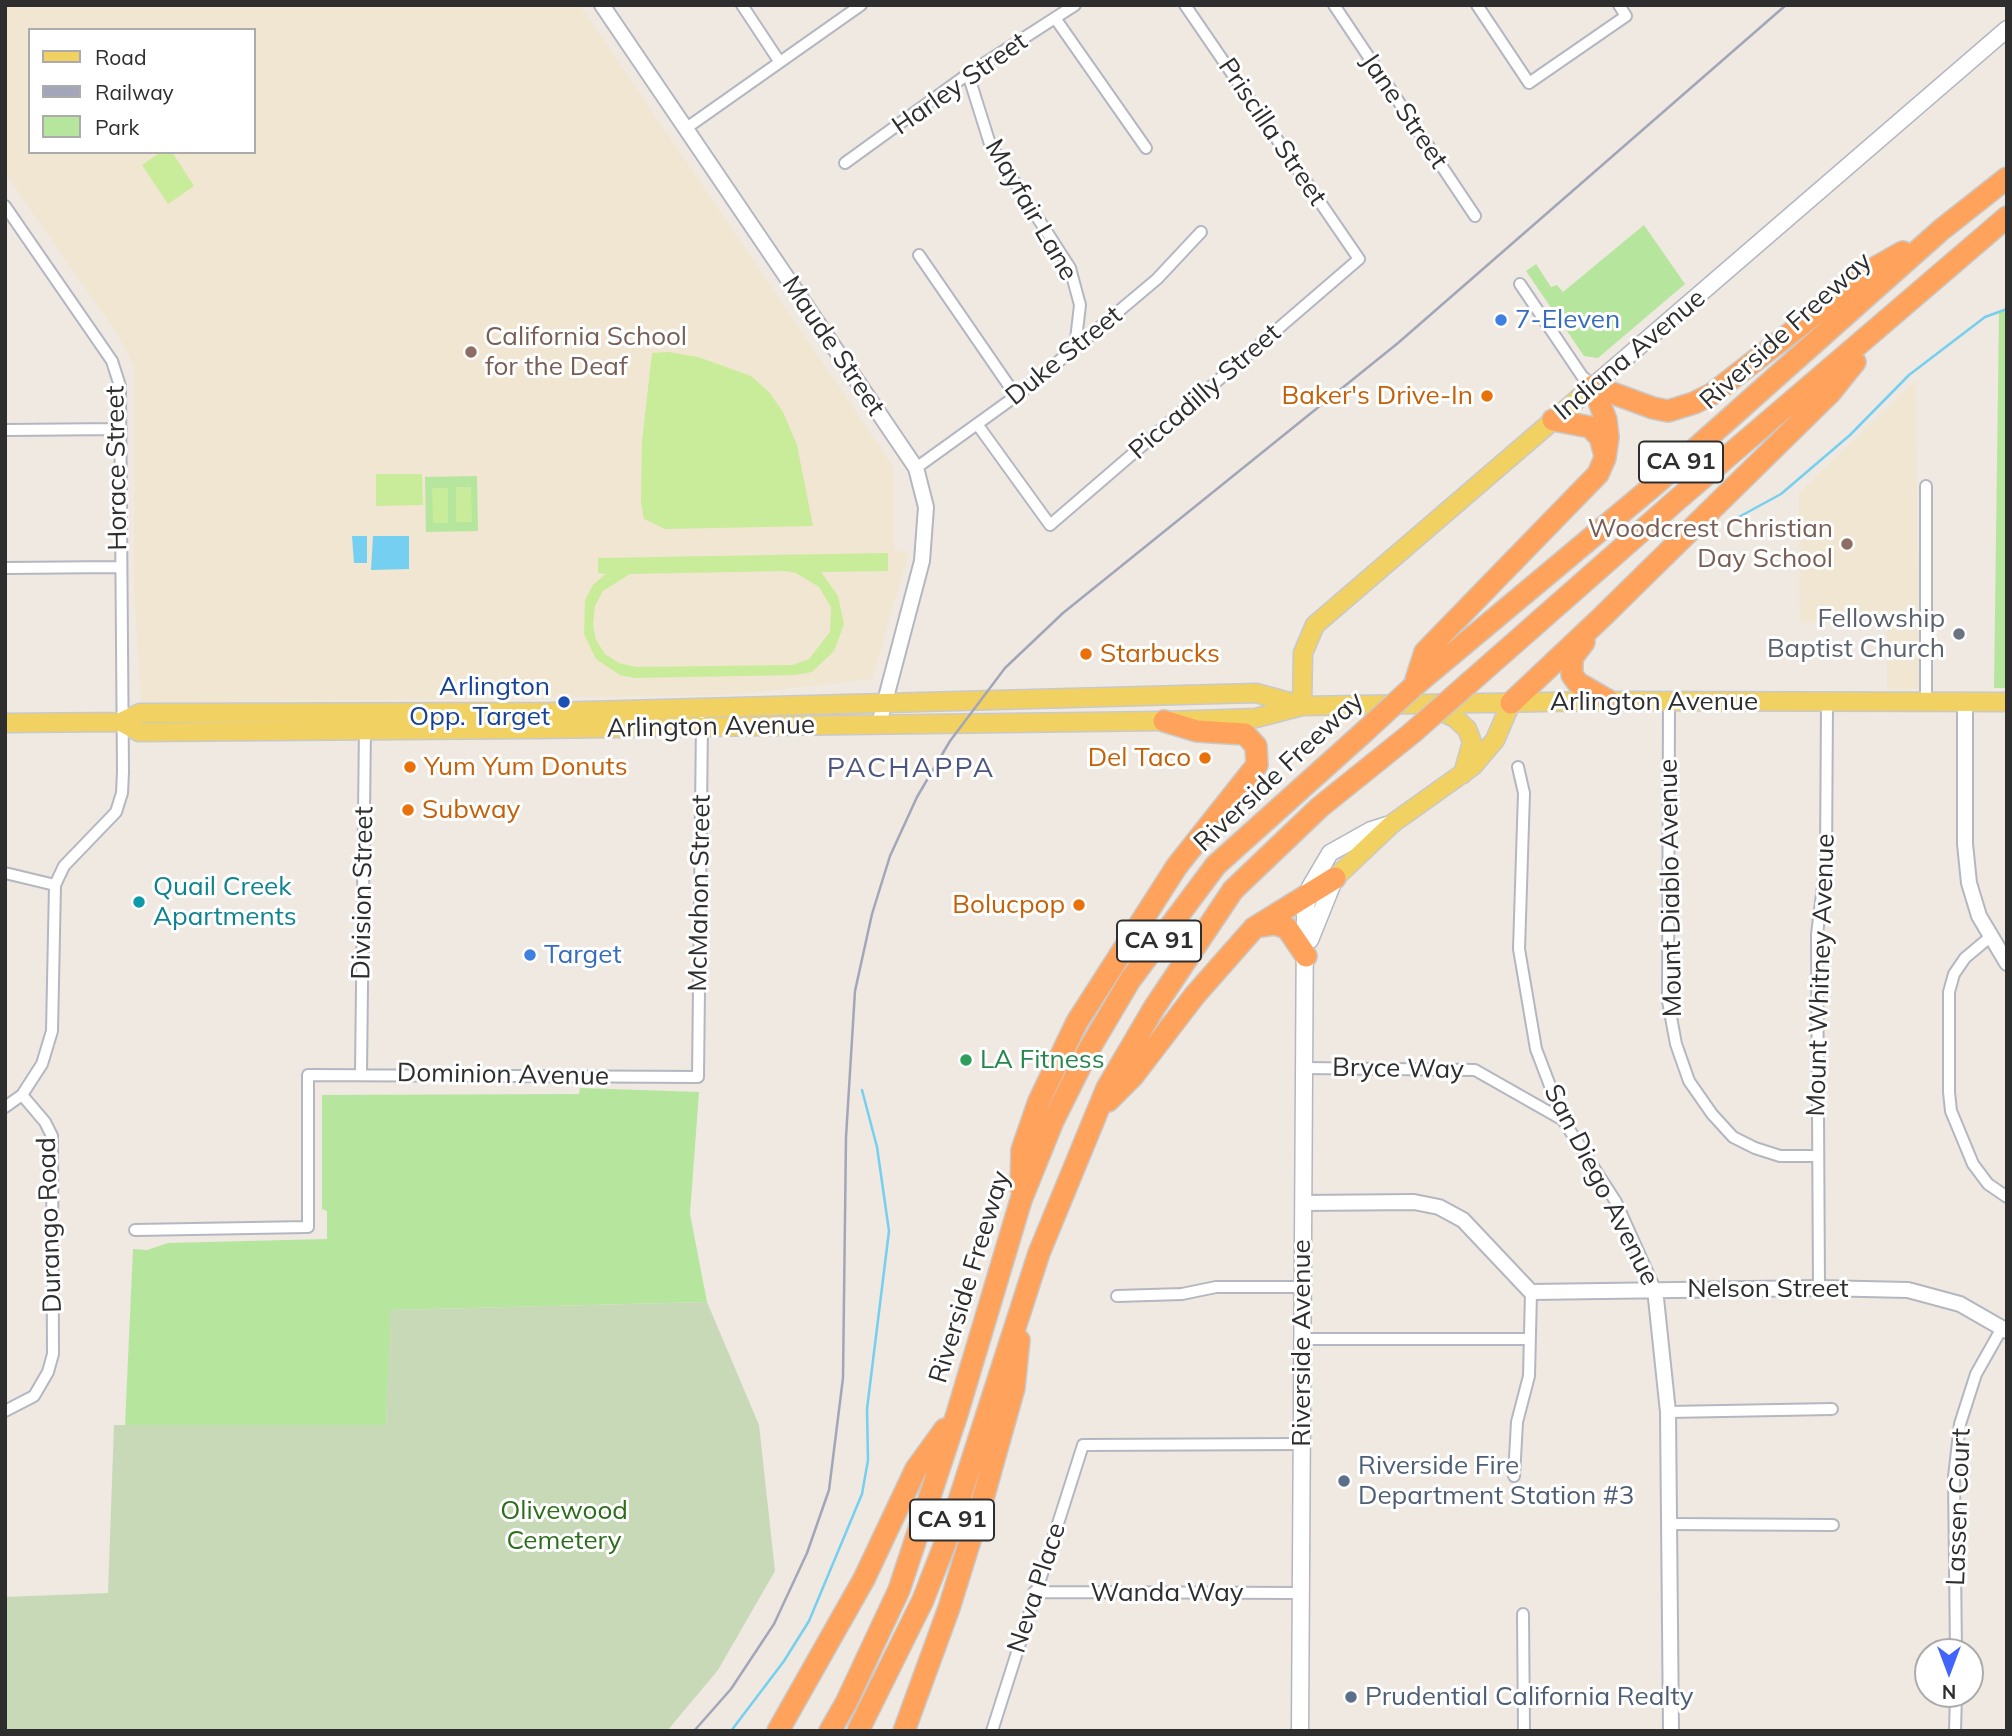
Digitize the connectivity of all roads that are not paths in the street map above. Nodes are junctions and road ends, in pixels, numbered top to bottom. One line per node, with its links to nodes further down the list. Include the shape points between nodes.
1 (602, 5): 13 (street, Maude Street)
2 (742, 5): 11 (street)
3 (861, 5): 11 (street)
4 (1075, 5): 9 (street, Harley Street)
5 (1185, 5): 23 (street, Priscilla Street)
6 (1334, 5): 18 (street, Jane Street)
7 (1477, 5): 8 (street, via 1529,83 1626,16)
8 (1619, 5)
9 (1055, 18): 12 (street, Harley Street); 14 (street)
10 (2007, 29): 27 (main road, Indiana Avenue)
11 (779, 61): 13 (street)
12 (968, 74): 15 (street, Harley Street); 26 (street, Mayfair Lane, via 990,144 1070,268 1080,305)
13 (685, 128): 34 (street, Maude Street)
14 (1146, 148)
15 (845, 163)
16 (2007, 177): 20 (highway, Riverside Freeway / CA 91)
17 (5, 206): 31 (street, Horace Street, via 112,361 120,386)
18 (1475, 216)
19 (2007, 217): 25 (highway, Riverside Freeway / CA 91)
20 (1941, 230): 27 (highway, via 1873,269 1712,394 1694,403 1668,411); 39 (highway, Riverside Freeway / CA 91, via 1658,482)
21 (1201, 232): 26 (street, Duke Street, via 1157,279)
22 (919, 255): 28 (street)
23 (1359, 259): 30 (street, Piccadilly Street, via 1050,525)
24 (1520, 284): 27 (street)
25 (1886, 323): 38 (highway, via 1830,393); 73 (highway, Riverside Freeway / CA 91, bridge, via 1412,733 1320,807 1233,890 1128,1051)
26 (1075, 348): 28 (street, Duke Street)
27 (1593, 386): 29 (main road, Indiana Avenue); 33 (highway, via 1606,420)
28 (1016, 396): 30 (street, Duke Street)
29 (1553, 420): 33 (highway, via 1590,427 1600,437); 49 (main road, Indiana Avenue, via 1315,625 1303,653)
30 (977, 424): 34 (street, Duke Street)
31 (121, 429): 32 (street); 36 (street, Horace Street)
32 (5, 430)
33 (1605, 458): 39 (highway, via 1598,474 1425,652)
34 (916, 468): 40 (street, Maude Street, via 926,507 922,561)
35 (1926, 486): 46 (street)
36 (119, 567): 37 (street); 52 (street, Horace Street)
37 (5, 568)
38 (1601, 620): 41 (highway, via 1572,658 1572,675); 44 (highway)
39 (1414, 686): 77 (highway, Riverside Freeway / CA 91, bridge, via 1216,865 1130,980 1088,1051)
40 (885, 701): 49 (main road, Arlington Avenue, via 1256,693); 50 (main road, Arlington Avenue); 55 (street, Maude Street)
41 (1609, 701): 42 (main road, Arlington Avenue); 44 (main road, Arlington Avenue)
42 (1669, 701): 45 (main road, Arlington Avenue); 75 (street, Mount Diablo Avenue, via 1668,1001 1676,1044 1689,1081 1733,1136 1780,1156)
43 (2007, 702): 47 (main road, Arlington Avenue)
44 (1511, 703): 48 (main road, Arlington Avenue); 58 (main road, Riverside Avenue, via 1487,751)
45 (1827, 703): 46 (main road, Arlington Avenue); 75 (street, Mount Whitney Avenue, via 1826,862 1817,934)
46 (1926, 703): 47 (main road, Arlington Avenue)
47 (1965, 703): 65 (street, via 1969,883)
48 (1427, 705): 49 (main road, Arlington Avenue); 58 (main road, via 1467,729 1472,742)
49 (1302, 706): 51 (main road, Arlington Avenue, via 1256,718)
50 (702, 709): 53 (main road, Arlington Avenue); 56 (street, McMahon Street)
51 (1164, 721): 55 (main road, Arlington Avenue); 77 (highway, via 1197,731 1245,734 1256,746 1257,765 1177,866 1077,1022 1039,1101 1022,1150)
52 (121, 722): 53 (main road, Arlington Avenue, via 139,732); 54 (main road, Arlington Avenue); 62 (street, via 122,793 116,812 64,866)
53 (365, 722): 56 (main road, Arlington Avenue); 69 (street, Division Street)
54 (5, 723)
55 (879, 724): 56 (main road, Arlington Avenue)
56 (702, 727): 70 (street, McMahon Street)
57 (1518, 768): 74 (street, San Diego Avenue, via 1524,793 1519,949 1536,1049)
58 (1463, 774): 59 (main road, Riverside Avenue)
59 (1393, 823): 61 (main road, Riverside Avenue); 63 (main road, Riverside Avenue, via 1330,853 1318,869)
60 (5, 873): 62 (street)
61 (1335, 878): 63 (highway); 66 (main road, Riverside Avenue)
62 (55, 885): 71 (street, via 52,1031 42,1064)
63 (1308, 897): 64 (highway); 66 (main road, Riverside Avenue, via 1303,935)
64 (1254, 928): 66 (highway, via 1275,924 1287,928); 73 (highway, via 1133,1076)
65 (1990, 937): 67 (street); 76 (street, via 1965,958 1949,992 1949,1092 1951,1111 1973,1164 1988,1184)
66 (1306, 956): 68 (main road, Riverside Avenue)
67 (2007, 964)
68 (1304, 1068): 74 (street, Bryce Way, via 1475,1070); 78 (main road, Riverside Avenue)
69 (361, 1073): 70 (street, Dominion Avenue); 79 (street, Dominion Avenue, via 309,1075 308,1227)
70 (698, 1077)
71 (22, 1095): 72 (street); 90 (street, Durango Road, via 52,1136 53,1354 33,1396)
72 (5, 1107)
73 (1094, 1115): 85 (highway, Riverside Freeway / CA 91)
74 (1563, 1120): 82 (street, San Diego Avenue, via 1616,1202)
75 (1817, 1156): 81 (street, Mount Whitney Avenue)
76 (2007, 1197)
77 (1021, 1200): 92 (highway, Riverside Freeway / CA 91)
78 (1303, 1203): 80 (main road, Riverside Avenue); 83 (street, via 1414,1202 1440,1207 1463,1220)
79 (135, 1230)
80 (1301, 1286): 84 (street, via 1216,1287 1182,1294); 87 (main road, Riverside Avenue)
81 (1819, 1288): 82 (street, Nelson Street); 86 (street, Nelson Street, via 1908,1290 1938,1296 1978,1312)
82 (1655, 1289): 83 (street, Nelson Street); 91 (street, San Diego Avenue)
83 (1531, 1293): 88 (street)
84 (1116, 1296)
85 (1023, 1300): 104 (highway, Riverside Freeway / CA 91, via 946,1541 923,1600); 105 (highway, via 1014,1388 949,1608)
86 (2004, 1330): 100 (street, Lassen Court, via 1976,1374 1960,1424 1954,1477)
87 (1302, 1339): 88 (street); 93 (main road, Riverside Avenue)
88 (1530, 1339): 94 (street)
89 (1832, 1409): 91 (street)
90 (5, 1411)
91 (1668, 1412): 95 (street, San Diego Avenue)
92 (957, 1413): 102 (highway, via 916,1469 864,1579); 103 (highway, Riverside Freeway / CA 91, via 898,1590)
93 (1301, 1444): 97 (street, Neva Place, via 1083,1445); 98 (main road, Riverside Avenue)
94 (1514, 1476)
95 (1670, 1524): 96 (street); 109 (street, San Diego Avenue)
96 (1833, 1525)
97 (1034, 1592): 98 (street, Wanda Way); 106 (street, Neva Place)
98 (1300, 1593): 107 (main road, Riverside Avenue)
99 (1522, 1614): 108 (street)
100 (1956, 1638)
101 (1955, 1708): 110 (street)
102 (778, 1731)
103 (830, 1731)
104 (858, 1731)
105 (904, 1731)
106 (992, 1731)
107 (1300, 1731)
108 (1524, 1731)
109 (1671, 1731)
110 (1955, 1731)

